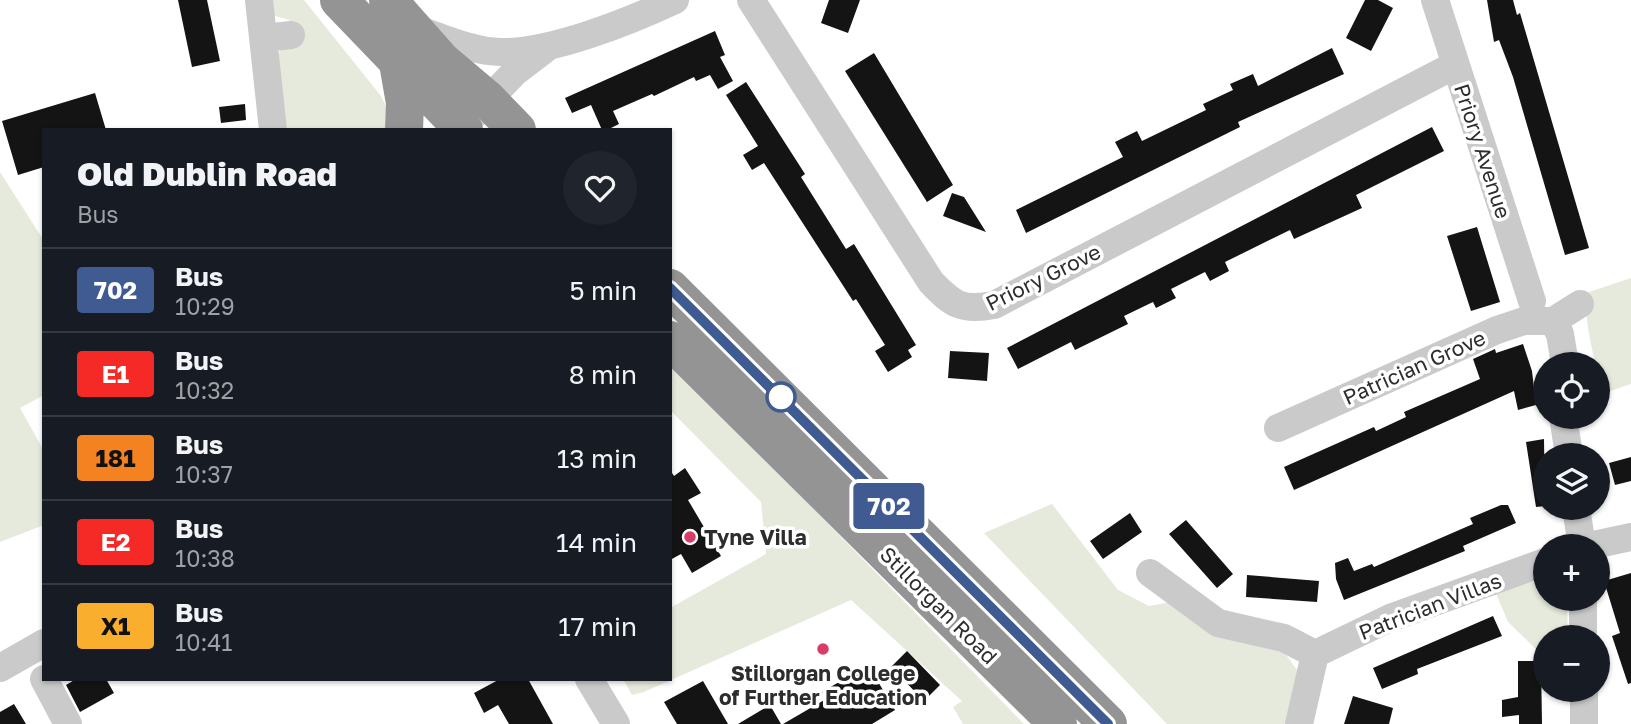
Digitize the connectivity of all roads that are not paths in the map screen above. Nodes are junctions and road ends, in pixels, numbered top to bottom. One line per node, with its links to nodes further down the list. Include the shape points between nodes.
1 (259, 0): 12 (street, via 278,36 268,102)
2 (339, 0): 9 (highway)
3 (388, 0): 7 (highway)
4 (675, 0): 8 (street)
5 (751, 0): 10 (street, Priory Grove, via 931,282 949,302 972,309 994,305)
6 (1435, 0): 10 (street, Priory Avenue)
7 (413, 28): 8 (street, via 499,52); 11 (highway, via 442,61)
8 (553, 43): 11 (street)
9 (398, 63): 13 (highway); 14 (highway)
10 (1455, 65): 18 (street, Priory Avenue)
11 (487, 99): 15 (street); 16 (highway)
12 (273, 128)
13 (404, 128)
14 (463, 128)
15 (465, 128)
16 (514, 128)
17 (672, 290): 38 (highway, Stillorgan Road)
18 (1532, 301)
19 (1580, 304): 20 (street, Patrician Grove)
20 (1553, 321): 22 (street); 23 (street, Patrician Grove, via 1524,321 1497,330)
21 (672, 342): 37 (highway, Stillorgan Road)
22 (1563, 352)
23 (1278, 428)
24 (1631, 537): 25 (street)
25 (1610, 542)
26 (1533, 566): 29 (street, Patrician Villas, via 1390,618)
27 (1150, 573): 29 (street, via 1218,623 1284,638)
28 (36, 647): 30 (street); 31 (street)
29 (1315, 654): 39 (street)
30 (0, 668)
31 (42, 671)
32 (45, 681): 35 (street)
33 (590, 681): 36 (street)
34 (1584, 702): 40 (street)
35 (68, 724)
36 (616, 724)
37 (1058, 724)
38 (1108, 724)
39 (1299, 724)
40 (1584, 724)

